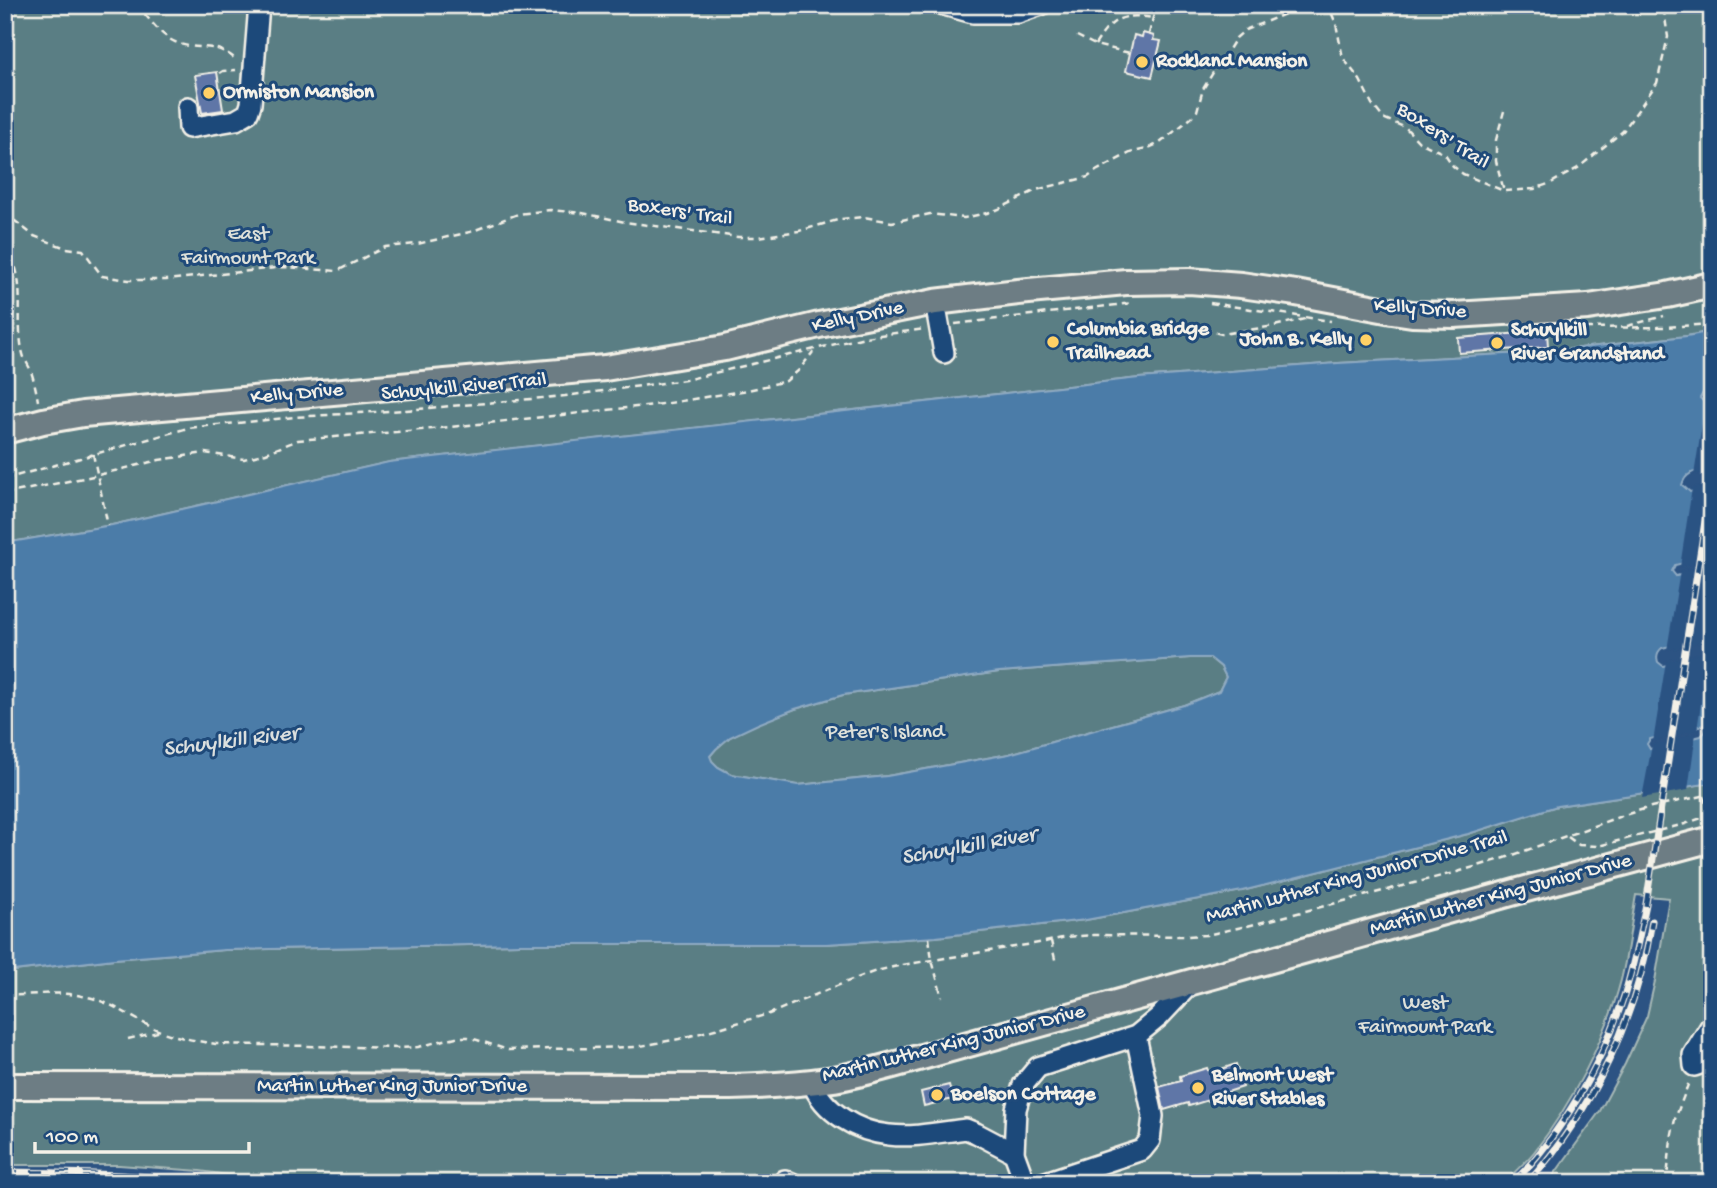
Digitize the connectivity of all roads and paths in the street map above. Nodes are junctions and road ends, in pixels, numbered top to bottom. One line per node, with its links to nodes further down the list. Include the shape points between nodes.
1 (137, 5): 14 (path, via 173,41 222,51)
2 (259, 5): 14 (street)
3 (944, 5): 4 (street, via 973,13 1018,13)
4 (1041, 5)
5 (1156, 5): 9 (path)
6 (1301, 5): 18 (path, Boxers' Trail, via 1236,38 1213,71 1191,118 1160,144 1130,153 1088,177 1036,190 999,209 964,218 930,214 892,222 864,217 799,232 738,237 550,210 418,244 385,247 337,271 285,267 129,280 102,276 83,250 34,236)
7 (1324, 5): 17 (path, Boxers' Trail, via 1336,24 1343,58 1383,118 1445,154 1463,174)
8 (1663, 5): 17 (path, Boxers' Trail, via 1668,37 1657,83 1623,131 1578,168 1551,183)
9 (1153, 18): 10 (path); 12 (path, via 1123,17 1112,23)
10 (1149, 34)
11 (1077, 36): 12 (path)
12 (1095, 45): 13 (path)
13 (1130, 53)
14 (253, 68): 15 (street, via 246,116 189,128)
15 (188, 107)
16 (1504, 111): 17 (path, via 1496,161)
17 (1504, 191)
18 (5, 213)
19 (5, 246): 27 (path, via 18,274 23,354)
20 (1712, 285): 21 (main road, Kelly Drive, via 1588,307 1454,316 1188,281 1126,282)
21 (935, 302): 26 (street); 27 (main road, Kelly Drive, via 725,348 606,368)
22 (1312, 318): 24 (path, via 1222,334)
23 (926, 328): 25 (path, Schuylkill River Trail)
24 (1204, 330)
25 (814, 350): 29 (path, Schuylkill River Trail, via 685,380 597,392 180,429); 30 (path, via 786,380 748,390 663,404 298,440 244,459 205,453)
26 (944, 354)
27 (43, 421): 28 (main road, Kelly Drive)
28 (5, 431)
29 (93, 454): 30 (path); 31 (path, Schuylkill River Trail)
30 (98, 475): 32 (path); 33 (path)
31 (5, 479)
32 (5, 494)
33 (108, 526)
34 (1712, 794): 35 (path, Martin Luther King Junior Drive Trail)
35 (1704, 796): 36 (path); 37 (path, Martin Luther King Junior Drive Trail, via 1651,807)
36 (1710, 823): 37 (path, via 1685,824 1598,846 1579,845); 42 (main road, Martin Luther King Junior Drive, via 1516,892)
37 (1567, 836): 39 (path, Martin Luther King Junior Drive Trail, via 1457,872 1206,935 1093,935)
38 (929, 938): 40 (path)
39 (1051, 941): 40 (path, Martin Luther King Junior Drive Trail); 41 (path)
40 (932, 960): 44 (path); 46 (path, Martin Luther King Junior Drive Trail, via 876,971 769,1014 635,1046 508,1050 468,1037 410,1048 255,1046 216,1044)
41 (1056, 964)
42 (1191, 983): 47 (street); 50 (main road, Martin Luther King Junior Drive, via 858,1074)
43 (5, 996): 46 (path, Martin Luther King Junior Drive Trail, via 84,996)
44 (942, 997)
45 (1712, 1024): 49 (street, via 1693,1055)
46 (162, 1031): 48 (path)
47 (1136, 1036): 52 (street, via 1038,1067 1023,1085 1016,1108); 54 (street, via 1153,1116 1150,1140 1142,1150)
48 (128, 1039)
49 (1703, 1063): 55 (path, via 1675,1119)
50 (811, 1082): 51 (main road, Martin Luther King Junior Drive, via 703,1088); 52 (street, via 837,1115 864,1129 890,1135 966,1129)
51 (5, 1086)
52 (1014, 1153): 53 (street)
53 (1025, 1183)
54 (1043, 1183)
55 (1664, 1183)

